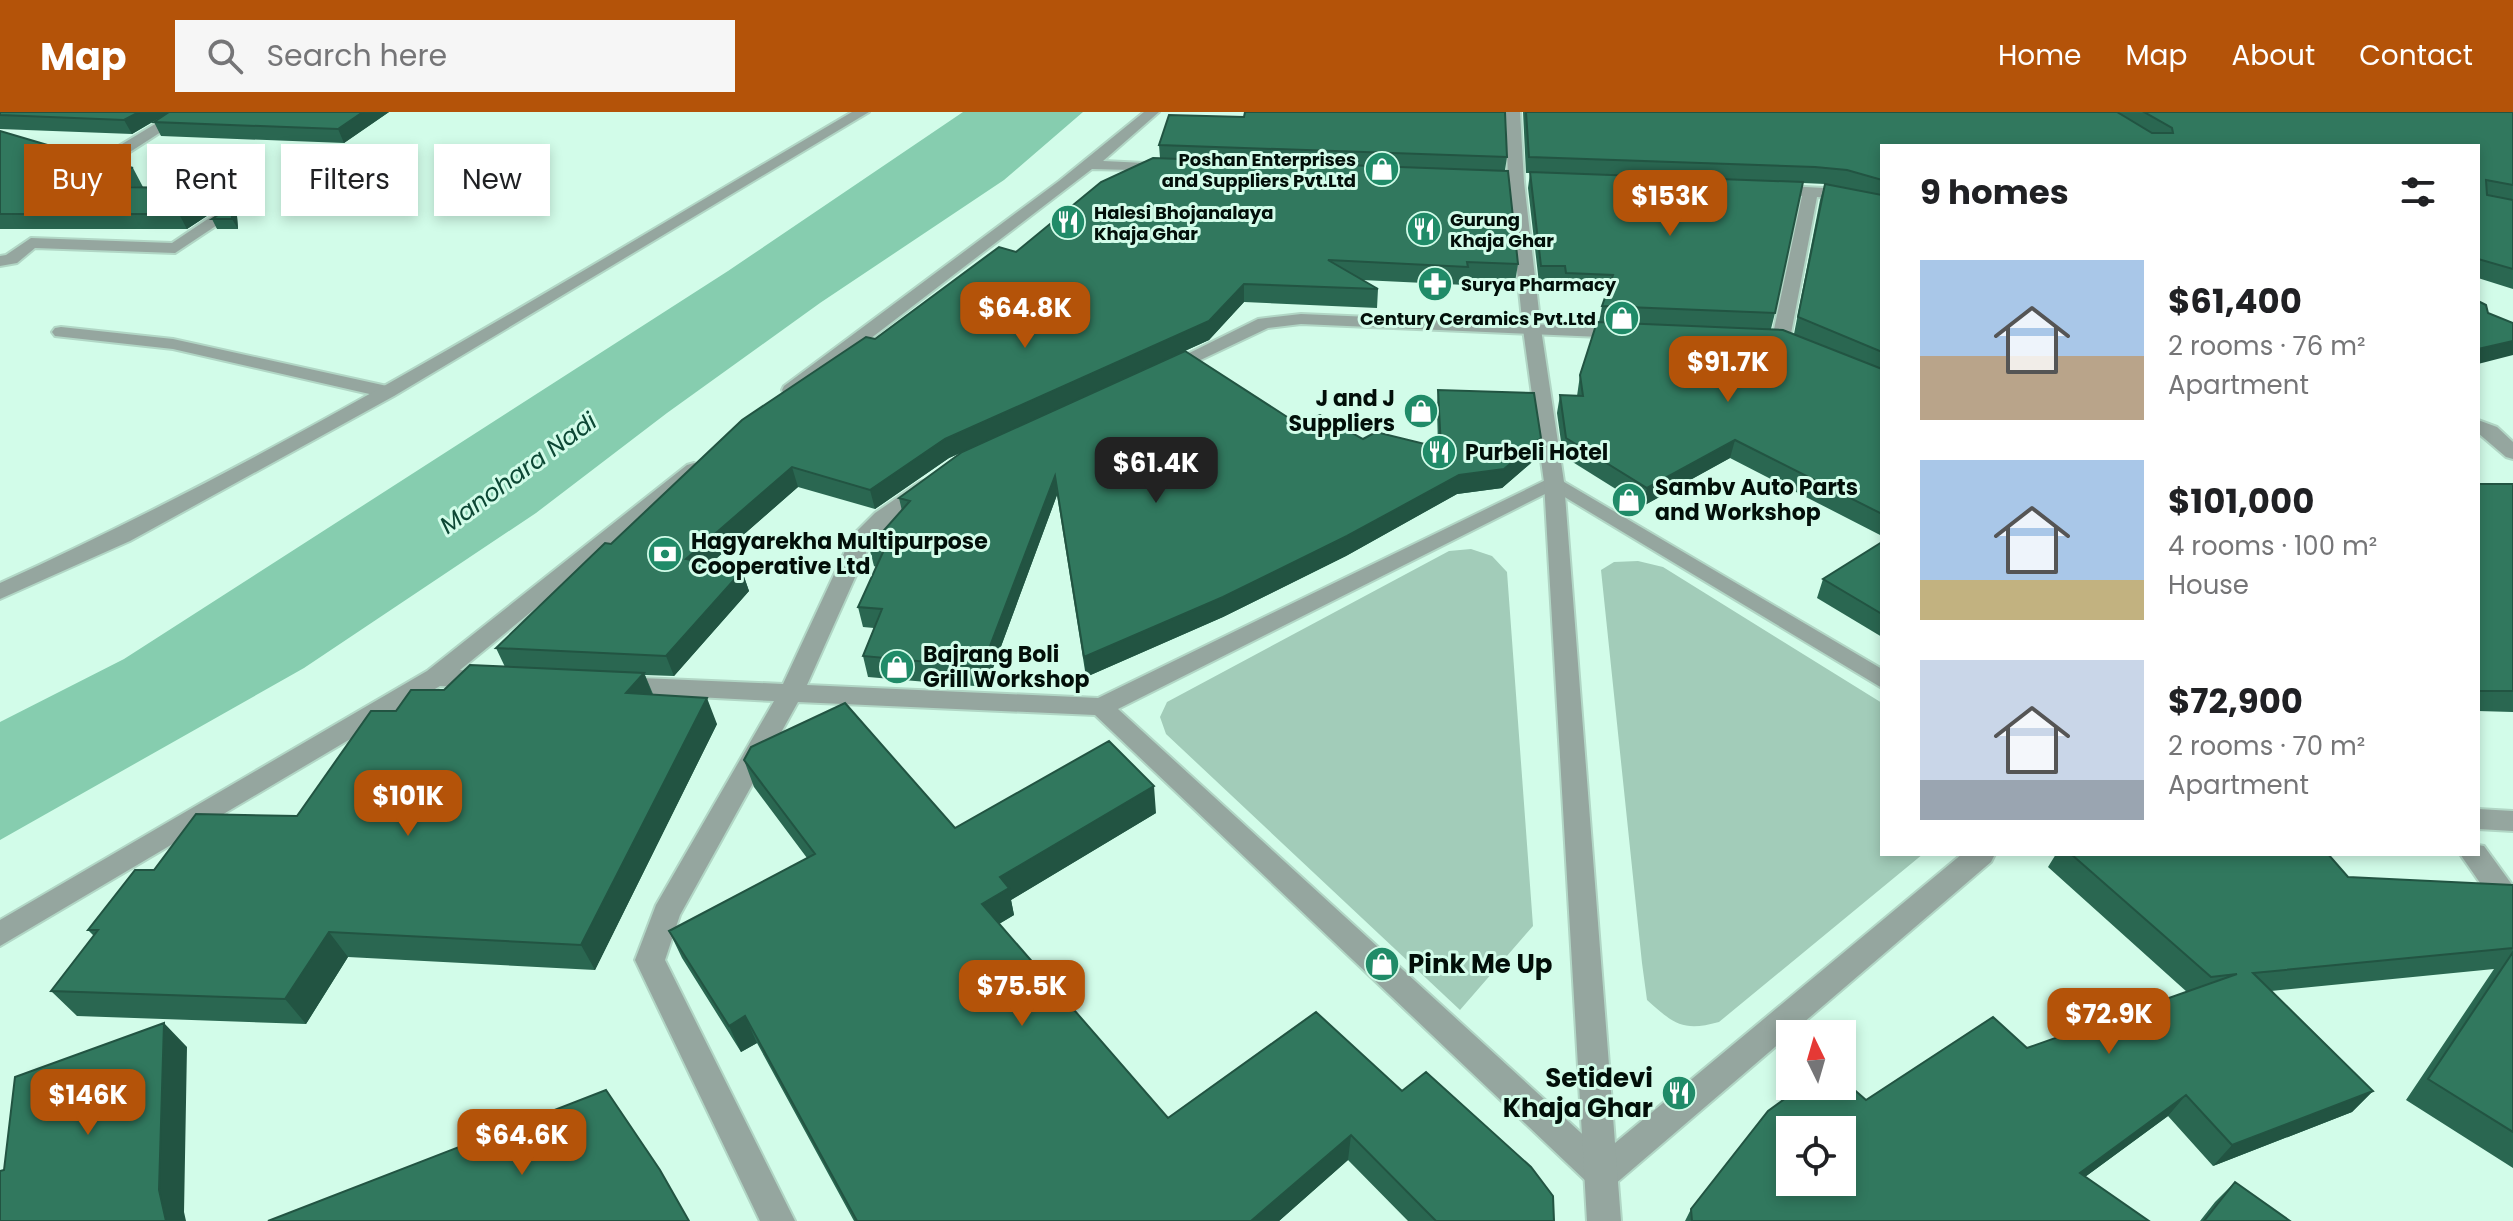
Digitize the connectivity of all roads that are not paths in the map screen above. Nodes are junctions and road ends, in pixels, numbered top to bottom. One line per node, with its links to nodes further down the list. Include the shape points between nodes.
1 (185, 112): 5 (street)
2 (862, 112): 18 (street)
3 (1152, 112): 6 (street)
4 (1513, 112): 13 (street)
5 (131, 145)
6 (1093, 165): 7 (street); 19 (street)
7 (1187, 169)
8 (1749, 190): 9 (street)
9 (1811, 191): 10 (street); 16 (street)
10 (1880, 204)
11 (223, 216): 12 (street, via 175,248 31,243 11,260)
12 (0, 261)
13 (1532, 329): 15 (street); 17 (street, via 1301,319 1264,323); 24 (street)
14 (61, 332): 18 (street, via 173,344)
15 (1641, 334)
16 (1780, 340)
17 (1139, 381)
18 (387, 392): 25 (street, via 122,536)
19 (775, 403)
20 (2480, 427): 22 (street)
21 (714, 452): 26 (street)
22 (2513, 453)
23 (945, 474): 30 (street, via 860,541)
24 (1554, 482): 27 (street); 31 (street); 38 (street)
25 (0, 592)
26 (436, 677): 28 (street); 37 (street)
27 (1880, 679)
28 (513, 681)
29 (590, 684): 30 (street)
30 (791, 693): 31 (street); 39 (street, via 666,913 650,960)
31 (1101, 707): 38 (street)
32 (2480, 819): 33 (street)
33 (2513, 821)
34 (1979, 856): 38 (street)
35 (2475, 856): 36 (street)
36 (2513, 908)
37 (0, 934)
38 (1602, 1174): 40 (street)
39 (778, 1221)
40 (1604, 1221)

